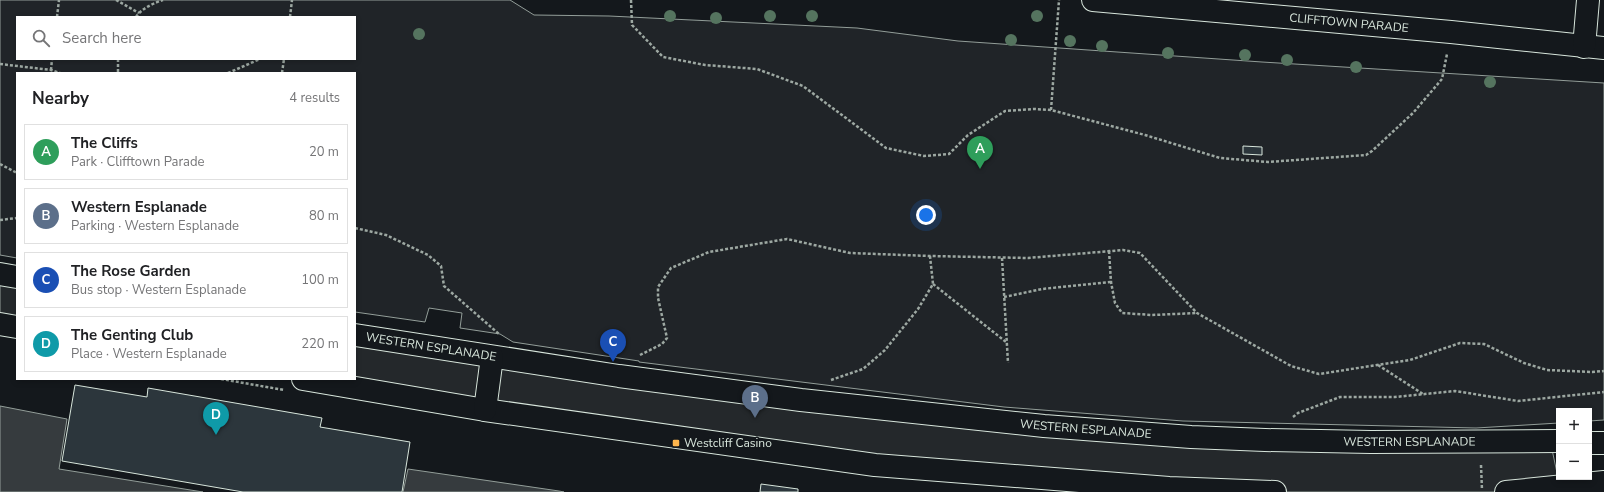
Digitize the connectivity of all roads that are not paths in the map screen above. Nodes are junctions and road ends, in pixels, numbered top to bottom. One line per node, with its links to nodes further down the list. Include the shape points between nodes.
1 (1093, 0): 3 (street, CLIFFTOWN PARADE, via 1450,32)
2 (1588, 0): 3 (street)
3 (1594, 48)
4 (0, 274): 5 (street)
5 (16, 277)
6 (0, 324): 7 (street)
7 (16, 327)
8 (356, 335): 9 (street, WESTERN ESPLANADE)
9 (492, 357): 11 (street); 12 (street, WESTERN ESPLANADE, via 809,401 1044,426 1264,440)
10 (309, 380): 11 (street)
11 (484, 410): 16 (street, via 875,465 1161,487)
12 (1556, 441)
13 (1592, 443): 14 (street)
14 (1604, 443)
15 (1604, 482): 17 (street)
16 (1274, 492)
17 (1506, 492)

